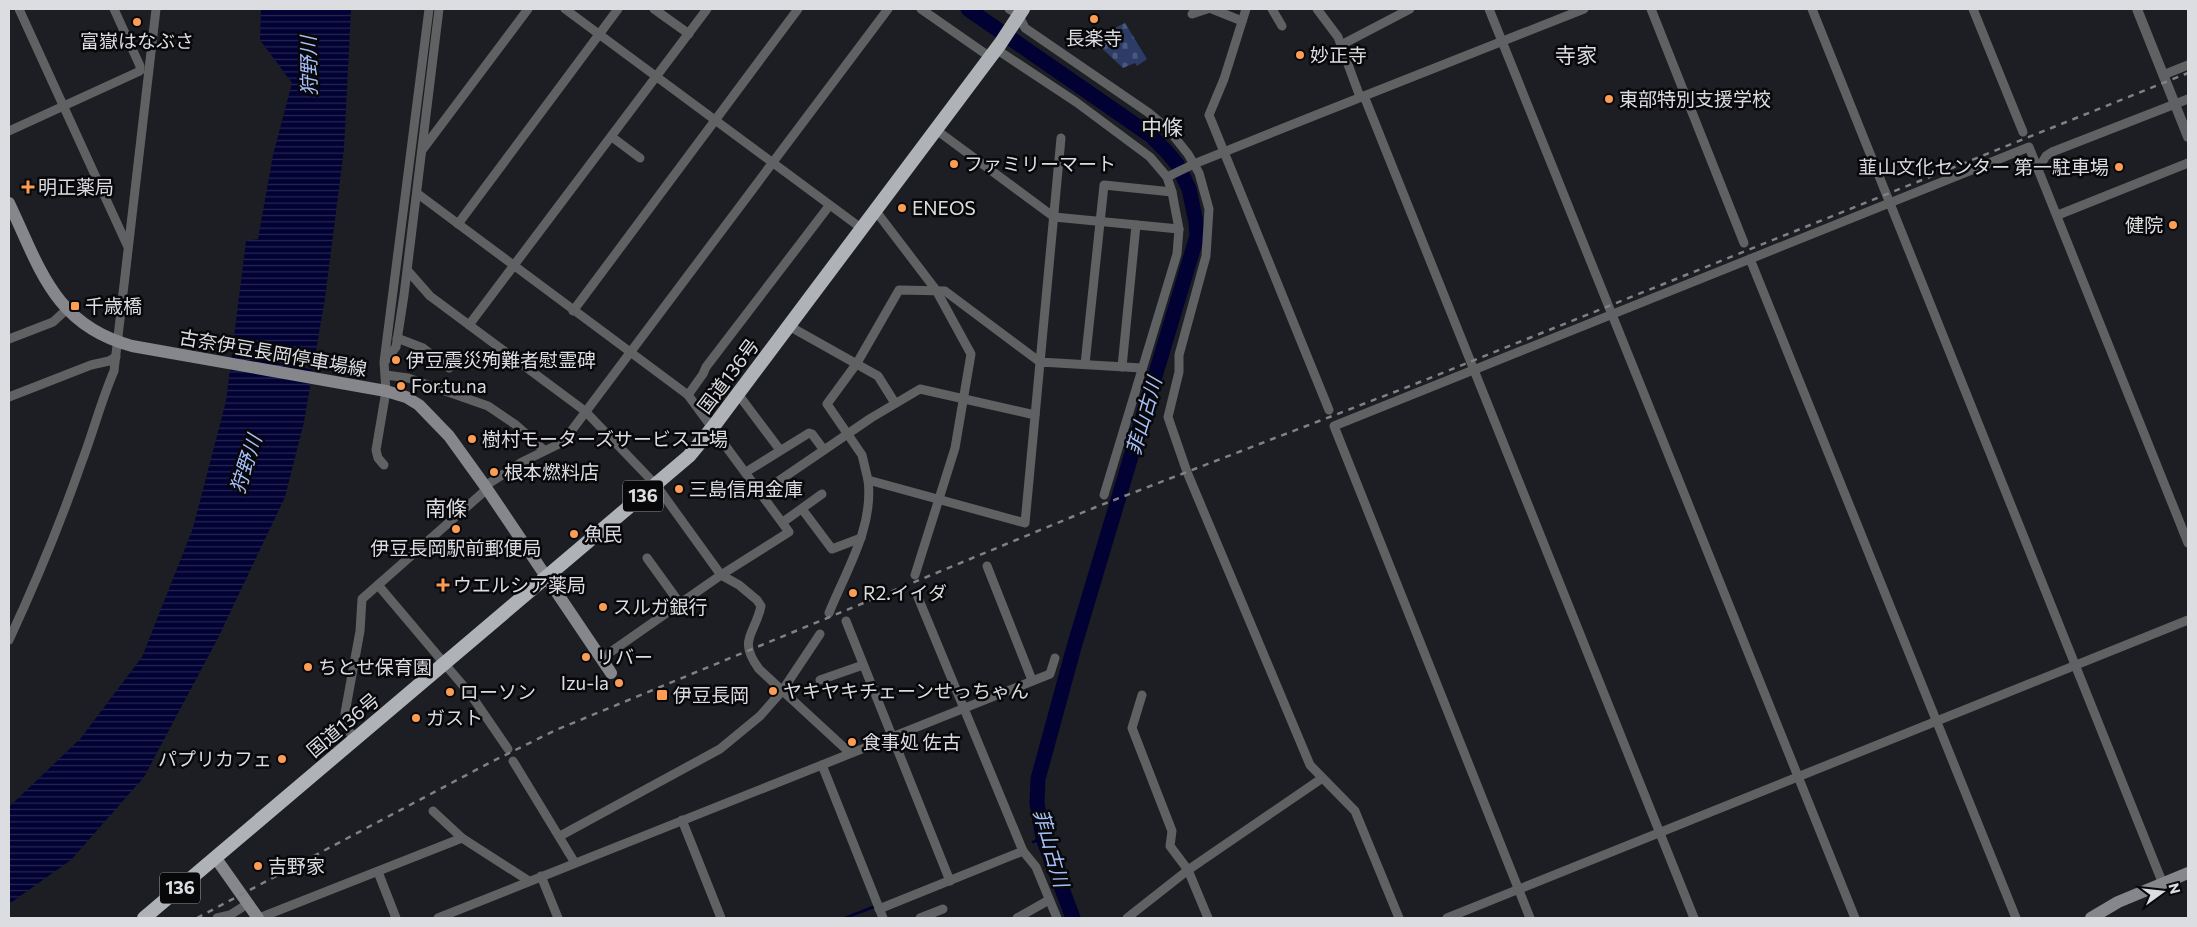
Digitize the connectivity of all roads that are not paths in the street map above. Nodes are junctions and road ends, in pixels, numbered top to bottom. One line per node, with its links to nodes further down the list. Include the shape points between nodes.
1 (19, 9): 41 (street)
2 (114, 9): 41 (street, via 140,71)
3 (156, 9): 71 (street)
4 (428, 9): 86 (street)
5 (439, 9): 49 (street)
6 (528, 9): 49 (street)
7 (565, 9): 31 (street)
8 (618, 9): 31 (street)
9 (654, 9): 30 (street)
10 (707, 9): 30 (street)
11 (798, 9): 42 (street)
12 (888, 9): 53 (street)
13 (921, 9): 34 (street)
14 (1207, 9): 27 (street)
15 (1212, 9): 28 (street)
16 (1246, 9): 28 (street)
17 (1272, 9): 29 (street)
18 (1317, 9): 33 (street)
19 (1489, 9): 32 (street)
20 (1650, 9): 70 (street)
21 (1812, 9): 59 (street)
22 (1973, 9): 45 (street)
23 (2137, 9): 36 (street)
24 (1403, 10): 33 (street)
25 (1578, 10): 32 (street)
26 (1016, 14): 34 (highway, 国道136号 / 136); 54 (street, via 1025,28 1168,129)
27 (1192, 14)
28 (1242, 21): 50 (street, via 1209,115)
29 (1282, 26)
30 (689, 34): 37 (street)
31 (599, 35): 37 (street); 66 (street)
32 (1502, 40): 38 (street); 78 (street)
33 (1341, 45): 38 (street)
34 (995, 50): 43 (highway, 国道136号 / 136); 56 (street, via 1139,147)
35 (2188, 65): 36 (street)
36 (2163, 75): 40 (street)
37 (656, 78): 42 (street); 46 (street)
38 (1362, 96): 50 (street); 93 (street)
39 (2188, 99): 40 (street)
40 (2174, 104): 47 (street); 55 (street, via 2052,152)
41 (62, 106): 44 (street); 71 (street)
42 (714, 121): 53 (street); 77 (street)
43 (935, 129): 62 (highway, 国道136号 / 136); 64 (street)
44 (9, 131)
45 (2023, 132)
46 (612, 137): 51 (street); 73 (street)
47 (2188, 137)
48 (1061, 138): 64 (street)
49 (422, 149): 58 (street)
50 (1225, 152): 54 (street); 101 (street)
51 (640, 158)
52 (2188, 163): 63 (street)
53 (772, 164): 61 (street); 84 (street)
54 (1193, 165): 56 (street); 154 (street, via 1209,209 1209,232 1206,256 1179,355 1179,372 1168,417 1310,765)
55 (2038, 169): 59 (street, via 2029,147); 63 (street)
56 (1168, 177): 57 (street)
57 (1172, 192): 65 (street, via 1104,184); 69 (street)
58 (418, 194): 66 (street); 74 (street)
59 (1889, 202): 72 (street); 139 (street)
60 (9, 203): 76 (main road, 古奈伊豆長岡停車場線, via 45,280)
61 (829, 206): 68 (street); 97 (street)
62 (875, 210): 68 (highway, 国道136号 / 136); 75 (street)
63 (2058, 215): 121 (street)
64 (1054, 217): 65 (street); 87 (street)
65 (1100, 221): 67 (street); 89 (street)
66 (458, 224): 73 (street)
67 (1136, 225): 69 (street); 90 (street)
68 (861, 228): 80 (highway, 国道136号 / 136)
69 (1179, 229): 92 (street, via 1177,254)
70 (1744, 244)
71 (128, 246): 83 (street)
72 (1750, 258): 78 (street); 146 (street)
73 (514, 266): 77 (street); 79 (street)
74 (408, 271): 79 (street, via 430,296); 81 (street)
75 (936, 290): 87 (street, via 945,291); 88 (street, via 897,290); 99 (street, via 972,354)
76 (66, 310): 82 (street, via 53,322); 83 (main road, 古奈伊豆長岡停車場線, via 82,324)
77 (573, 311): 84 (street)
78 (1612, 313): 93 (street); 153 (street)
79 (469, 325): 102 (street)
80 (789, 326): 88 (street); 96 (highway, 国道136号 / 136)
81 (397, 338): 86 (street, via 396,347); 91 (street, via 423,348)
82 (9, 339)
83 (117, 341): 85 (street); 95 (main road, 古奈伊豆長岡停車場線)
84 (630, 352): 97 (street); 102 (street)
85 (116, 357): 98 (street); 134 (street, via 54,540)
86 (384, 362): 94 (street)
87 (1040, 362): 89 (street); 103 (street)
88 (857, 363): 100 (street, via 880,378); 105 (street, via 827,404)
89 (1085, 364): 90 (street)
90 (1122, 367): 92 (street)
91 (449, 368)
92 (1142, 368): 116 (street)
93 (1472, 369): 157 (street); 170 (street, via 1334,426)
94 (386, 375): 95 (street); 106 (street, via 408,378 488,406)
95 (386, 392): 109 (street, via 376,450); 113 (main road, 古奈伊豆長岡停車場線, via 406,396 430,414)
96 (738, 394): 104 (highway, 国道136号 / 136); 107 (street)
97 (688, 395): 104 (street)
98 (9, 397)
99 (963, 399): 100 (street, via 920,389); 103 (street); 117 (street, via 955,448)
100 (895, 403): 105 (street)
101 (1329, 410)
102 (585, 411): 106 (street, via 563,442); 112 (street)
103 (1035, 415): 117 (street, via 1025,523)
104 (713, 427): 110 (street); 112 (highway, 国道136号 / 136, via 689,456)
105 (849, 434): 108 (street); 111 (street, via 864,460)
106 (544, 450): 113 (street)
107 (780, 450): 108 (street, via 810,433); 110 (street)
108 (824, 450): 114 (street)
109 (384, 465)
110 (746, 472): 114 (street)
111 (868, 480): 117 (street); 120 (street, via 869,504)
112 (656, 485): 124 (street); 126 (highway, 国道136号 / 136)
113 (486, 487): 126 (main road, 古奈伊豆長岡停車場線); 127 (street)
114 (760, 493): 119 (street)
115 (822, 494): 118 (street)
116 (1104, 495)
117 (938, 499): 125 (street)
118 (802, 509): 119 (street); 120 (street, via 832,549)
119 (783, 522): 124 (street, via 789,532)
120 (861, 538): 130 (street)
121 (2188, 543)
122 (647, 558): 129 (street)
123 (987, 566): 142 (street)
124 (721, 575): 129 (street); 143 (street, via 739,585 761,606 747,641 749,652 759,669)
125 (914, 575)
126 (546, 576): 135 (main road, 古奈伊豆長岡停車場線); 137 (highway, 国道136号 / 136)
127 (378, 585): 137 (street); 148 (street, via 361,602 360,631 345,713)
128 (917, 595): 145 (street)
129 (681, 605): 135 (street)
130 (829, 613)
131 (2188, 620): 139 (street)
132 (846, 622): 138 (street)
133 (820, 634): 143 (street)
134 (9, 640)
135 (602, 658): 140 (main road, 古奈伊豆長岡停車場線)
136 (1055, 658): 142 (street, via 1050,674)
137 (445, 663): 148 (highway, 国道136号 / 136); 149 (street)
138 (863, 665): 141 (street); 147 (street)
139 (2076, 665): 146 (street); 169 (street)
140 (612, 673)
141 (820, 680)
142 (1032, 680): 145 (street)
143 (782, 691): 150 (street); 158 (street, via 760,716 720,749)
144 (1142, 695): 163 (street, via 1132,728 1172,831 1170,846)
145 (962, 708): 147 (street); 160 (street)
146 (1936, 721): 153 (street); 192 (street)
147 (892, 737): 150 (street); 168 (street)
148 (354, 741): 161 (highway, 国道136号 / 136)
149 (508, 748)
150 (850, 753): 152 (street)
151 (514, 761): 158 (street)
152 (822, 765): 156 (street); 174 (street)
153 (1799, 777): 157 (street); 191 (street)
154 (1321, 778): 163 (street); 187 (street, via 1355,811)
155 (433, 811): 159 (street)
156 (682, 820): 162 (street); 181 (street)
157 (1659, 833): 170 (street); 190 (street)
158 (560, 836): 162 (street)
159 (462, 838): 164 (street); 167 (street)
160 (1023, 851): 168 (street); 171 (street, via 1036,867)
161 (215, 857): 172 (main road); 175 (highway, 国道136号 / 136)
162 (575, 863): 166 (street)
163 (1188, 870): 185 (street); 186 (street)
164 (378, 872): 177 (street); 178 (street)
165 (2188, 873): 169 (main road)
166 (542, 876): 167 (street); 180 (street)
167 (529, 881): 179 (street)
168 (950, 881): 174 (street)
169 (2162, 884): 193 (main road, via 2118,902)
170 (1518, 890): 188 (street); 189 (street)
171 (1049, 900): 183 (street); 184 (street)
172 (249, 903): 176 (street, via 230,915); 177 (main road)
173 (943, 909): 182 (street)
174 (881, 914)
175 (144, 918)
176 (217, 918)
177 (258, 918)
178 (396, 918)
179 (438, 918)
180 (558, 918)
181 (722, 918)
182 (920, 918)
183 (1017, 918)
184 (1057, 918)
185 (1127, 918)
186 (1208, 918)
187 (1399, 918)
188 (1447, 918)
189 (1530, 918)
190 (1694, 918)
191 (1855, 918)
192 (2016, 918)
193 (2091, 918)

